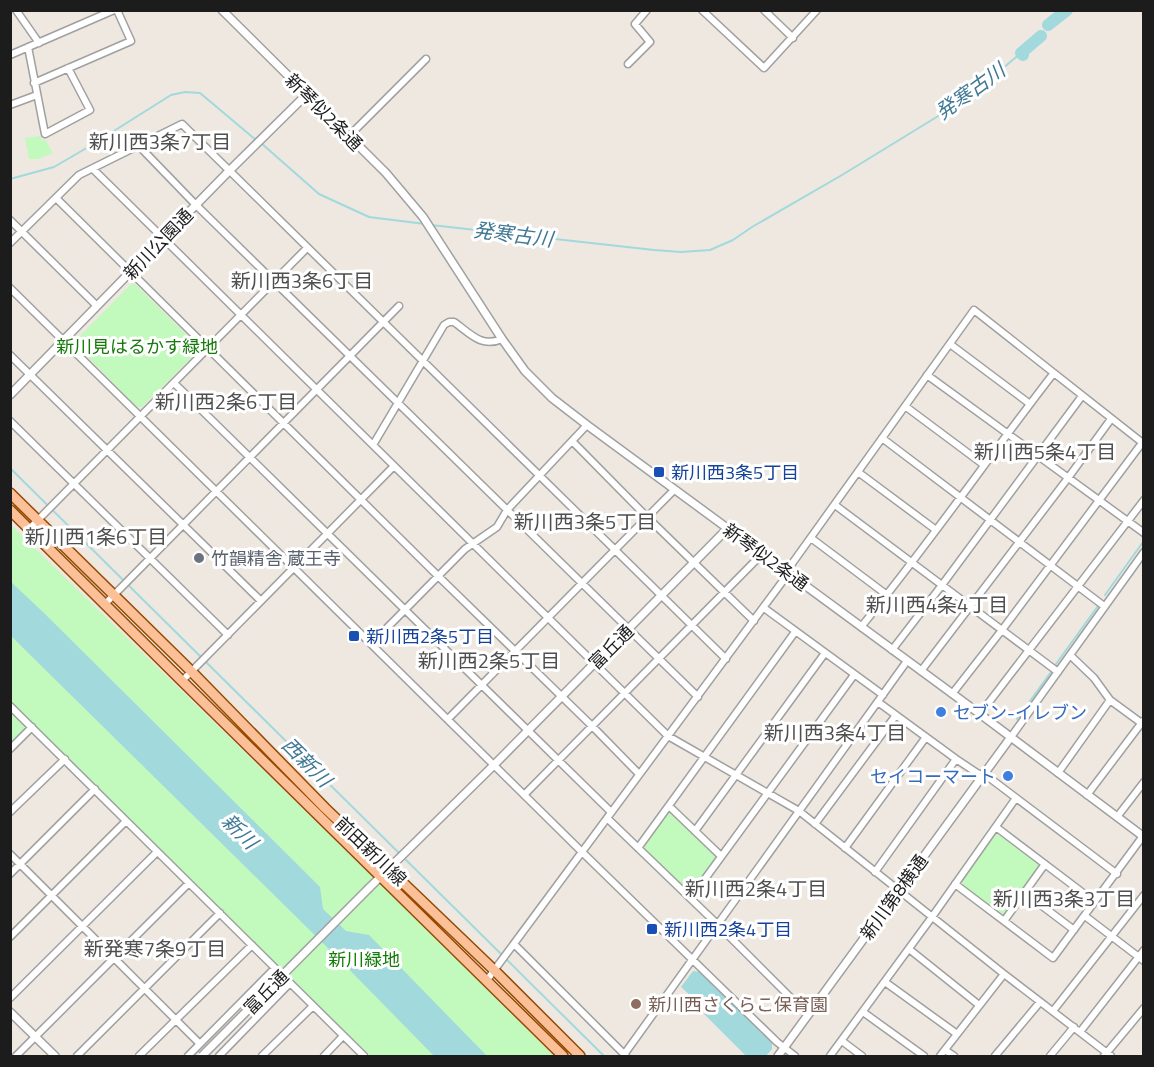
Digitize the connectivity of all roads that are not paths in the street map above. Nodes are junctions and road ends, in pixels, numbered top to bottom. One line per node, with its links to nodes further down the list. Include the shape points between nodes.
1 (16, 10): 10 (street)
2 (116, 10): 8 (street); 15 (street, via 131,42)
3 (222, 10): 18 (street, 新琴似2条通)
4 (647, 10): 14 (street, via 635,24 650,42)
5 (702, 10): 9 (street, via 764,68)
6 (764, 10): 9 (street)
7 (818, 10): 9 (street)
8 (98, 14): 10 (street)
9 (792, 38)
10 (39, 43): 11 (street)
11 (28, 47): 12 (street); 16 (street)
12 (10, 55)
13 (426, 59): 20 (street)
14 (628, 64)
15 (68, 68): 16 (street); 17 (street, via 90,110 45,134)
16 (34, 83): 17 (street)
17 (37, 94): 19 (street)
18 (307, 94): 20 (street, 新琴似2条通); 23 (street, 新川公園通)
19 (10, 105)
20 (349, 136): 38 (street, 新琴似2条通, via 423,217)
21 (139, 146): 22 (street); 23 (street, via 182,124); 25 (street)
22 (93, 169): 24 (street, via 79,175); 28 (street)
23 (229, 171): 25 (street, 新川公園通); 30 (street)
24 (56, 198): 27 (street); 31 (street)
25 (196, 205): 28 (street, 新川公園通); 32 (street)
26 (10, 220): 27 (street)
27 (22, 231): 29 (street); 34 (street)
28 (163, 239): 31 (street, 新川公園通); 36 (street)
29 (10, 243)
30 (308, 248): 32 (street); 37 (street)
31 (131, 273): 34 (street, 新川公園通); 41 (street)
32 (274, 281): 36 (street); 43 (street)
33 (10, 288): 39 (street)
34 (97, 306): 39 (street, 新川公園通)
35 (399, 306): 37 (street)
36 (240, 314): 41 (street); 49 (street)
37 (383, 322): 43 (street); 44 (street)
38 (502, 339): 44 (street, via 484,343 449,322); 59 (street, 新琴似2条通, via 525,371)
39 (64, 340): 46 (street, 新川公園通); 55 (street)
40 (950, 344): 45 (street, via 974,310); 47 (street); 53 (street)
41 (207, 348): 48 (street); 58 (street)
42 (10, 355): 46 (street)
43 (350, 356): 49 (street); 52 (street)
44 (423, 362): 52 (street); 71 (street)
45 (1053, 374): 51 (street); 53 (street)
46 (30, 375): 50 (street, 新川公園通); 65 (street)
47 (927, 375): 54 (street); 60 (street)
48 (174, 382): 55 (street); 67 (street)
49 (317, 390): 58 (street); 64 (street)
50 (10, 395)
51 (1082, 396): 56 (street); 66 (street)
52 (398, 403): 64 (street); 83 (street)
53 (1030, 404): 60 (street)
54 (905, 406): 61 (street); 68 (street)
55 (140, 416): 65 (street); 75 (street)
56 (1111, 419): 63 (street); 72 (street)
57 (10, 421): 73 (street)
58 (284, 424): 67 (street); 79 (street)
59 (587, 425): 62 (street); 74 (street, 新琴似2条通)
60 (1007, 434): 66 (street); 68 (street)
61 (882, 438): 70 (street); 77 (street)
62 (572, 441): 71 (street); 84 (street)
63 (1143, 444): 80 (street)
64 (373, 445): 69 (street)
65 (107, 450): 73 (street); 88 (street)
66 (1038, 456): 72 (street); 85 (street)
67 (250, 457): 75 (street); 92 (street)
68 (984, 465): 77 (street)
69 (394, 466): 79 (street); 96 (street)
70 (858, 472): 81 (street); 91 (street)
71 (540, 475): 83 (street); 97 (street)
72 (1068, 478): 80 (street); 95 (street)
73 (74, 483): 86 (street); 100 (street)
74 (674, 490): 84 (street); 90 (street, 新琴似2条通)
75 (217, 492): 88 (street); 104 (street)
76 (10, 493): 86 (main road, 前田新川線)
77 (961, 497): 85 (street); 91 (street)
78 (1143, 500): 87 (street)
79 (360, 501): 92 (street); 106 (street)
80 (1098, 501): 87 (street); 103 (street)
81 (835, 505): 94 (street); 102 (street)
82 (10, 510): 89 (main road, 前田新川線)
83 (507, 510): 96 (street, via 496,527); 107 (street)
84 (647, 517): 97 (street); 101 (street)
85 (990, 519): 95 (street); 108 (street)
86 (38, 520): 89 (street); 113 (main road, 前田新川線)
87 (1127, 522): 93 (street); 109 (street)
88 (183, 525): 100 (street); 114 (street)
89 (29, 529): 115 (main road, 前田新川線)
90 (727, 529): 99 (street, 新琴似2条通); 101 (street, 富丘通)
91 (936, 530): 102 (street)
92 (328, 534): 104 (street); 119 (street)
93 (1143, 534)
94 (811, 538): 105 (street); 112 (street)
95 (1019, 541): 103 (street); 117 (street)
96 (472, 543): 106 (street); 120 (street)
97 (615, 549): 107 (street); 111 (street)
98 (1143, 552): 116 (street)
99 (762, 554): 105 (street, 新琴似2条通); 110 (street)
100 (151, 558): 113 (street); 127 (street)
101 (694, 562): 110 (street); 111 (street, 富丘通)
102 (912, 563): 108 (street); 112 (street)
103 (1051, 564): 109 (street); 125 (street)
104 (294, 568): 114 (street); 128 (street)
105 (787, 573): 118 (street); 123 (street, 新琴似2条通)
106 (438, 576): 119 (street); 131 (street)
107 (582, 583): 120 (street); 124 (street)
108 (942, 585): 117 (street); 129 (street)
109 (1078, 586): 116 (street); 130 (street)
110 (725, 591): 121 (street); 122 (street)
111 (661, 595): 122 (street); 124 (street, 富丘通)
112 (887, 595): 123 (street)
113 (114, 596): 115 (street); 138 (main road, 前田新川線)
114 (261, 601): 127 (street)
115 (105, 604): 142 (main road, 前田新川線)
116 (1104, 606): 133 (street)
117 (970, 607): 125 (street); 139 (street)
118 (764, 608): 121 (street); 126 (street)
119 (405, 610): 128 (street); 143 (street)
120 (548, 618): 131 (street); 137 (street)
121 (754, 621): 135 (street)
122 (692, 625): 134 (street); 135 (street)
123 (861, 627): 129 (street, 新琴似2条通)
124 (629, 629): 134 (street); 137 (street, 富丘通)
125 (1002, 630): 130 (street); 145 (street)
126 (795, 632): 132 (street); 163 (street)
127 (228, 635): 138 (street)
128 (371, 644): 154 (street)
129 (892, 650): 136 (street, 新琴似2条通)
130 (1028, 650): 140 (street); 152 (street)
131 (515, 651): 143 (street); 147 (street)
132 (825, 653): 141 (street); 170 (street)
133 (1070, 655): 140 (street); 149 (street)
134 (659, 658): 144 (street); 148 (street)
135 (726, 659): 148 (street)
136 (907, 661): 139 (street, 新琴似2条通); 146 (street)
137 (595, 663): 144 (street); 147 (street, 富丘通)
138 (191, 671): 142 (street); 197 (main road, 前田新川線)
139 (921, 671): 145 (street, 新琴似2条通)
140 (1058, 672): 161 (street)
141 (854, 675): 146 (street); 174 (street)
142 (182, 681): 201 (main road, 前田新川線)
143 (482, 684): 154 (street); 158 (street)
144 (625, 693): 156 (street); 159 (street)
145 (952, 694): 152 (street, 新琴似2条通)
146 (883, 695): 150 (street)
147 (562, 696): 156 (street); 158 (street, 富丘通)
148 (698, 697): 159 (street)
149 (1110, 700): 155 (street); 168 (street)
150 (878, 702): 153 (street); 179 (street)
151 (10, 706): 157 (street)
152 (980, 714): 161 (street, 新琴似2条通)
153 (896, 715): 160 (street); 185 (street)
154 (448, 719): 167 (street)
155 (1143, 723): 176 (street)
156 (592, 726): 166 (street); 169 (street)
157 (32, 727): 162 (street); 164 (street)
158 (529, 730): 166 (street); 167 (street, 富丘通)
159 (668, 736): 163 (street); 169 (street)
160 (926, 737): 165 (street); 190 (street)
161 (1011, 737): 168 (street, 新琴似2条通); 171 (street, 新川第8横通)
162 (10, 749)
163 (704, 756): 170 (street); 178 (street)
164 (65, 759): 173 (street); 180 (street)
165 (956, 759): 171 (street); 198 (street)
166 (559, 760): 175 (street); 181 (street)
167 (494, 765): 175 (street); 197 (street, 富丘通)
168 (1058, 773): 176 (street, 新琴似2条通)
169 (639, 774): 181 (street)
170 (736, 775): 174 (street); 187 (street)
171 (982, 775): 177 (street); 204 (street, 新川第8横通)
172 (1143, 782): 182 (street)
173 (95, 789): 184 (street); 195 (street)
174 (767, 793): 179 (street); 194 (street)
175 (524, 795): 192 (street)
176 (1088, 795): 182 (street, 新琴似2条通)
177 (1016, 798): 186 (street); 200 (street)
178 (669, 806): 187 (street); 189 (street)
179 (799, 811): 185 (street); 214 (street)
180 (10, 812)
181 (611, 812): 183 (street)
182 (1117, 817): 188 (street, 新琴似2条通)
183 (607, 818): 189 (street); 192 (street)
184 (126, 820): 191 (street); 206 (street)
185 (815, 824): 190 (street)
186 (996, 827): 196 (street); 203 (street)
187 (695, 831): 194 (street)
188 (1143, 837): 200 (street)
189 (638, 848): 208 (street)
190 (846, 848): 198 (street)
191 (158, 852): 202 (street); 215 (street)
192 (582, 852): 220 (street); 224 (street)
193 (10, 854): 195 (street)
194 (722, 856): 208 (street)
195 (21, 864): 199 (street); 206 (street)
196 (1046, 864): 205 (street); 209 (street)
197 (389, 868): 201 (street, 富丘通); 227 (main road, 前田新川線)
198 (875, 872): 204 (street)
199 (10, 874)
200 (1117, 874): 209 (street)
201 (381, 876): 229 (main road, 前田新川線); 258 (street, 富丘通, bridge)
202 (189, 883): 210 (street); 223 (street)
203 (956, 884): 211 (street); 213 (street)
204 (899, 891): 211 (street); 241 (street, 新川第8横通)
205 (1025, 892): 213 (street); 216 (street)
206 (52, 895): 215 (street); 217 (street)
207 (1143, 896): 218 (street)
208 (691, 898): 214 (street)
209 (1095, 902): 212 (street)
210 (220, 913): 219 (street); 232 (street)
211 (932, 916): 221 (street); 228 (street)
212 (1085, 916): 216 (street); 218 (street)
213 (1004, 921): 216 (street, via 1053,958)
214 (717, 924): 224 (street); 241 (street)
215 (83, 926): 223 (street); 233 (street)
216 (1074, 930)
217 (10, 936)
218 (1112, 937): 225 (street); 238 (street)
219 (252, 945): 226 (street); 242 (street)
220 (512, 946): 227 (street); 265 (street)
221 (909, 949): 230 (street); 235 (street)
222 (1143, 950): 225 (street)
223 (114, 957): 232 (street); 247 (street)
224 (692, 959): 250 (street); 265 (street)
225 (1141, 959): 244 (street)
226 (274, 968): 231 (street); 249 (street)
227 (494, 970): 229 (street); 264 (main road, 前田新川線)
228 (1004, 974): 234 (street); 235 (street)
229 (487, 980): 263 (main road, 前田新川線)
230 (885, 982): 240 (street); 245 (street)
231 (290, 983): 236 (street); 259 (street)
232 (145, 989): 242 (street); 255 (street)
233 (10, 998)
234 (1040, 1002): 238 (street); 273 (street)
235 (979, 1005): 245 (street)
236 (313, 1006): 246 (street); 260 (street)
237 (1143, 1008): 252 (street)
238 (1053, 1011): 243 (street)
239 (10, 1012): 247 (street)
240 (863, 1012): 248 (street); 270 (street)
241 (808, 1015): 250 (street, 新川第8横通)
242 (176, 1019): 249 (street); 256 (street)
243 (1074, 1027): 244 (street); 274 (street)
244 (1080, 1032): 252 (street)
245 (957, 1034): 251 (street)
246 (343, 1036): 261 (street); 262 (street)
247 (35, 1037): 253 (street); 254 (street)
248 (842, 1041): 268 (street); 269 (street)
249 (200, 1044): 257 (street)
250 (784, 1048): 266 (street, 新川第8横通); 267 (street)
251 (945, 1050): 271 (street); 272 (street)
252 (1107, 1055)
253 (16, 1056)
254 (55, 1056)
255 (77, 1056)
256 (139, 1056)
257 (188, 1056)
258 (202, 1056)
259 (219, 1056)
260 (262, 1056)
261 (324, 1056)
262 (364, 1056)
263 (563, 1056)
264 (580, 1056)
265 (625, 1056)
266 (778, 1056)
267 (795, 1056)
268 (830, 1056)
269 (862, 1056)
270 (924, 1056)
271 (940, 1056)
272 (954, 1056)
273 (995, 1056)
274 (1050, 1056)

